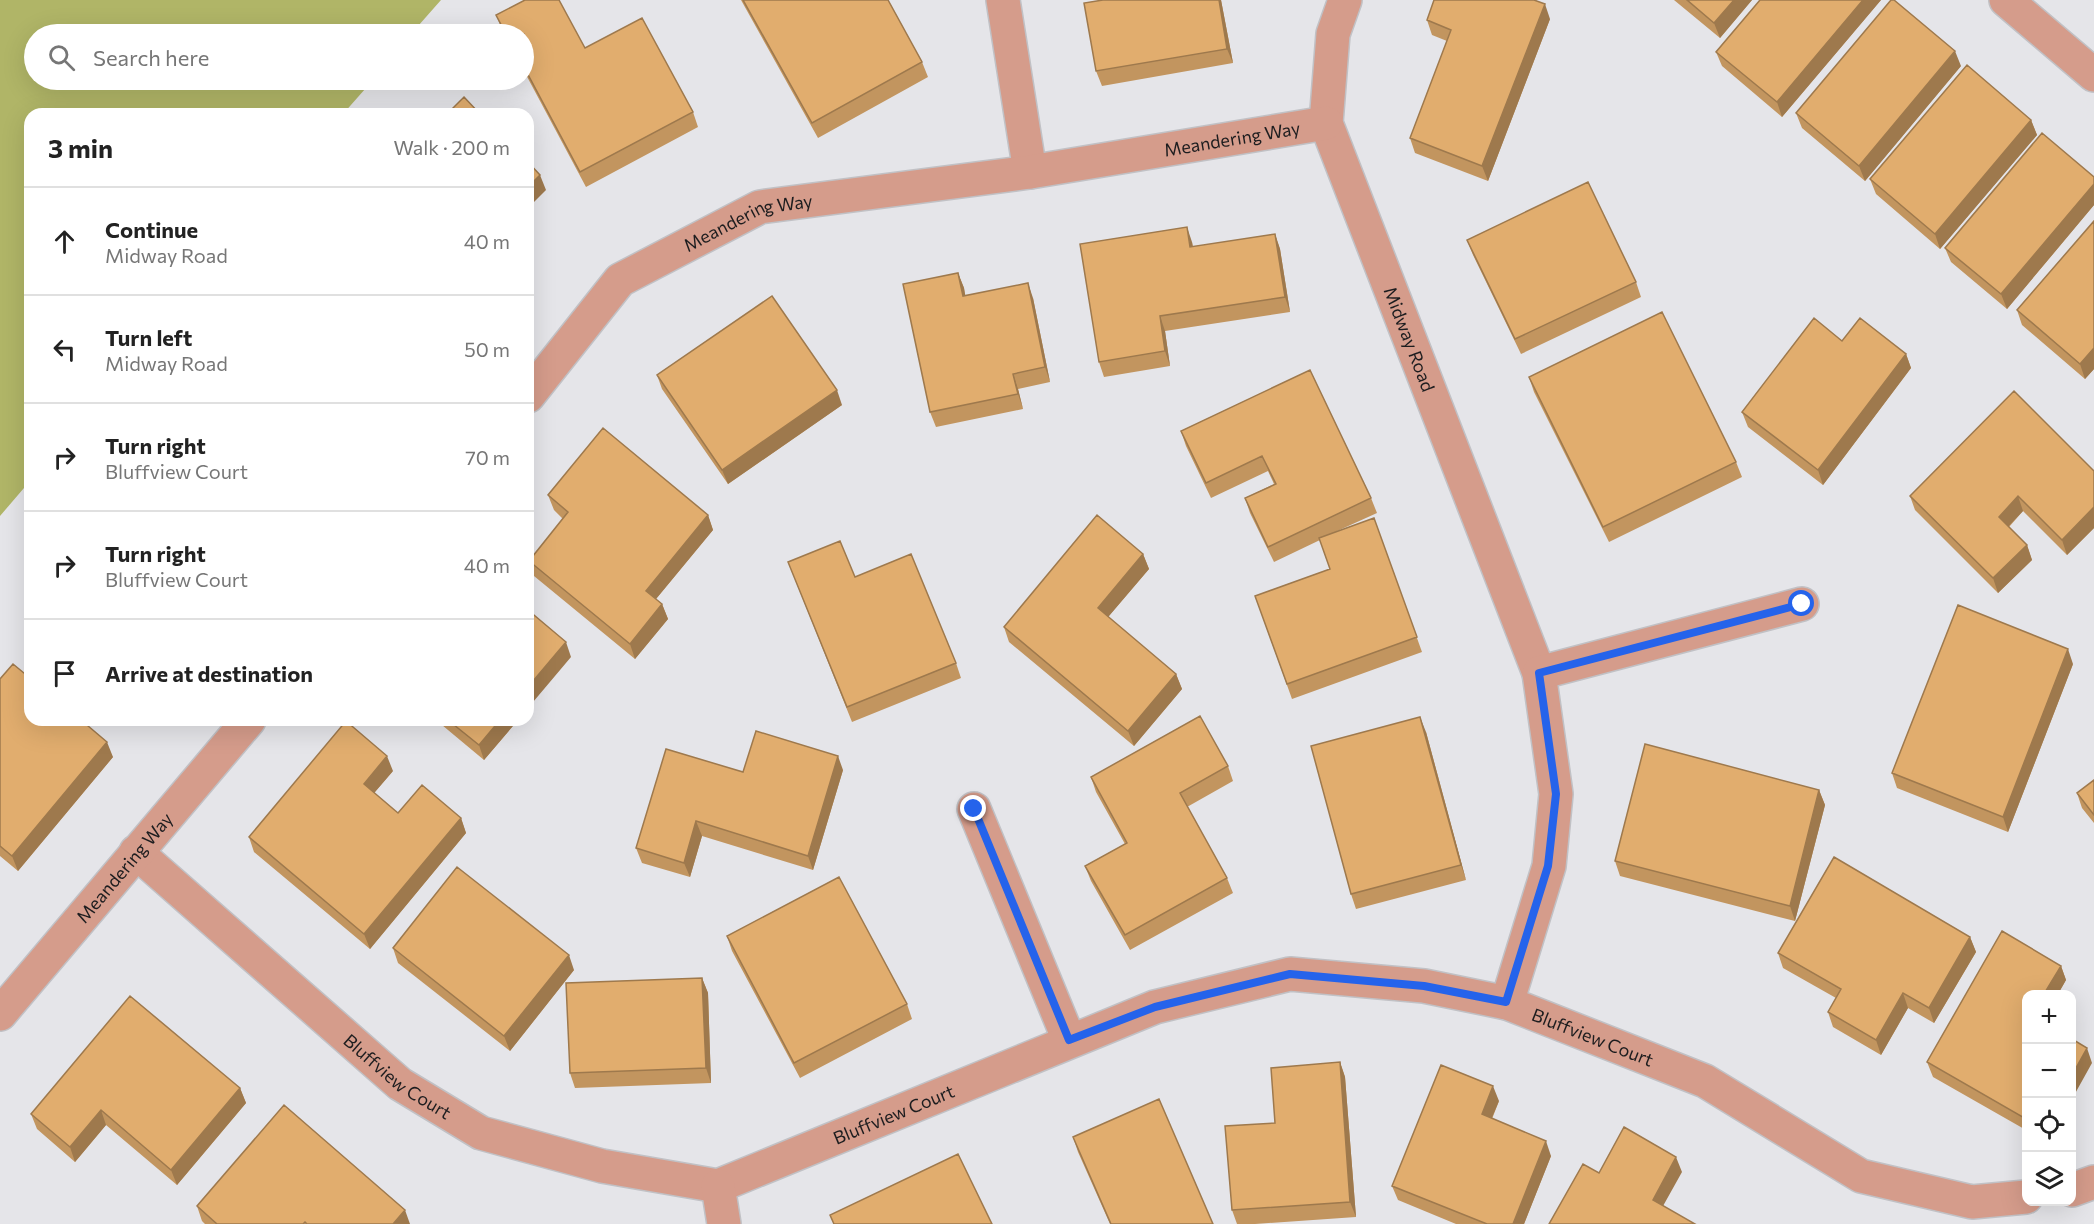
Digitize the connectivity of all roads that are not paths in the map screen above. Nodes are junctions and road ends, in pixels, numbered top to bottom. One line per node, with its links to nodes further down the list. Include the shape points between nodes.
1 (1003, 0): 6 (street)
2 (1345, 0): 5 (street, Midway Road, via 1333,34)
3 (2006, 0): 4 (street)
4 (2094, 75)
5 (1326, 123): 6 (street, Meandering Way); 9 (street, Midway Road)
6 (1030, 172): 7 (street, Meandering Way, via 760,207 620,280)
7 (534, 388)
8 (1802, 604): 9 (street)
9 (1539, 673): 13 (street, Midway Road, via 1556,794 1548,866)
10 (244, 726): 12 (street, Meandering Way)
11 (974, 809): 15 (street)
12 (136, 852): 14 (street, Meandering Way); 17 (street, Bluffview Court, via 400,1084 481,1133 602,1166)
13 (1506, 1002): 15 (street, Bluffview Court, via 1424,986 1290,974 1155,1007); 19 (street, Bluffview Court, via 1705,1081 1861,1176 1972,1202)
14 (0, 1014)
15 (1069, 1040): 17 (street, Bluffview Court)
16 (2094, 1182): 18 (street)
17 (718, 1186): 20 (street)
18 (2076, 1189)
19 (2022, 1197)
20 (724, 1224)

